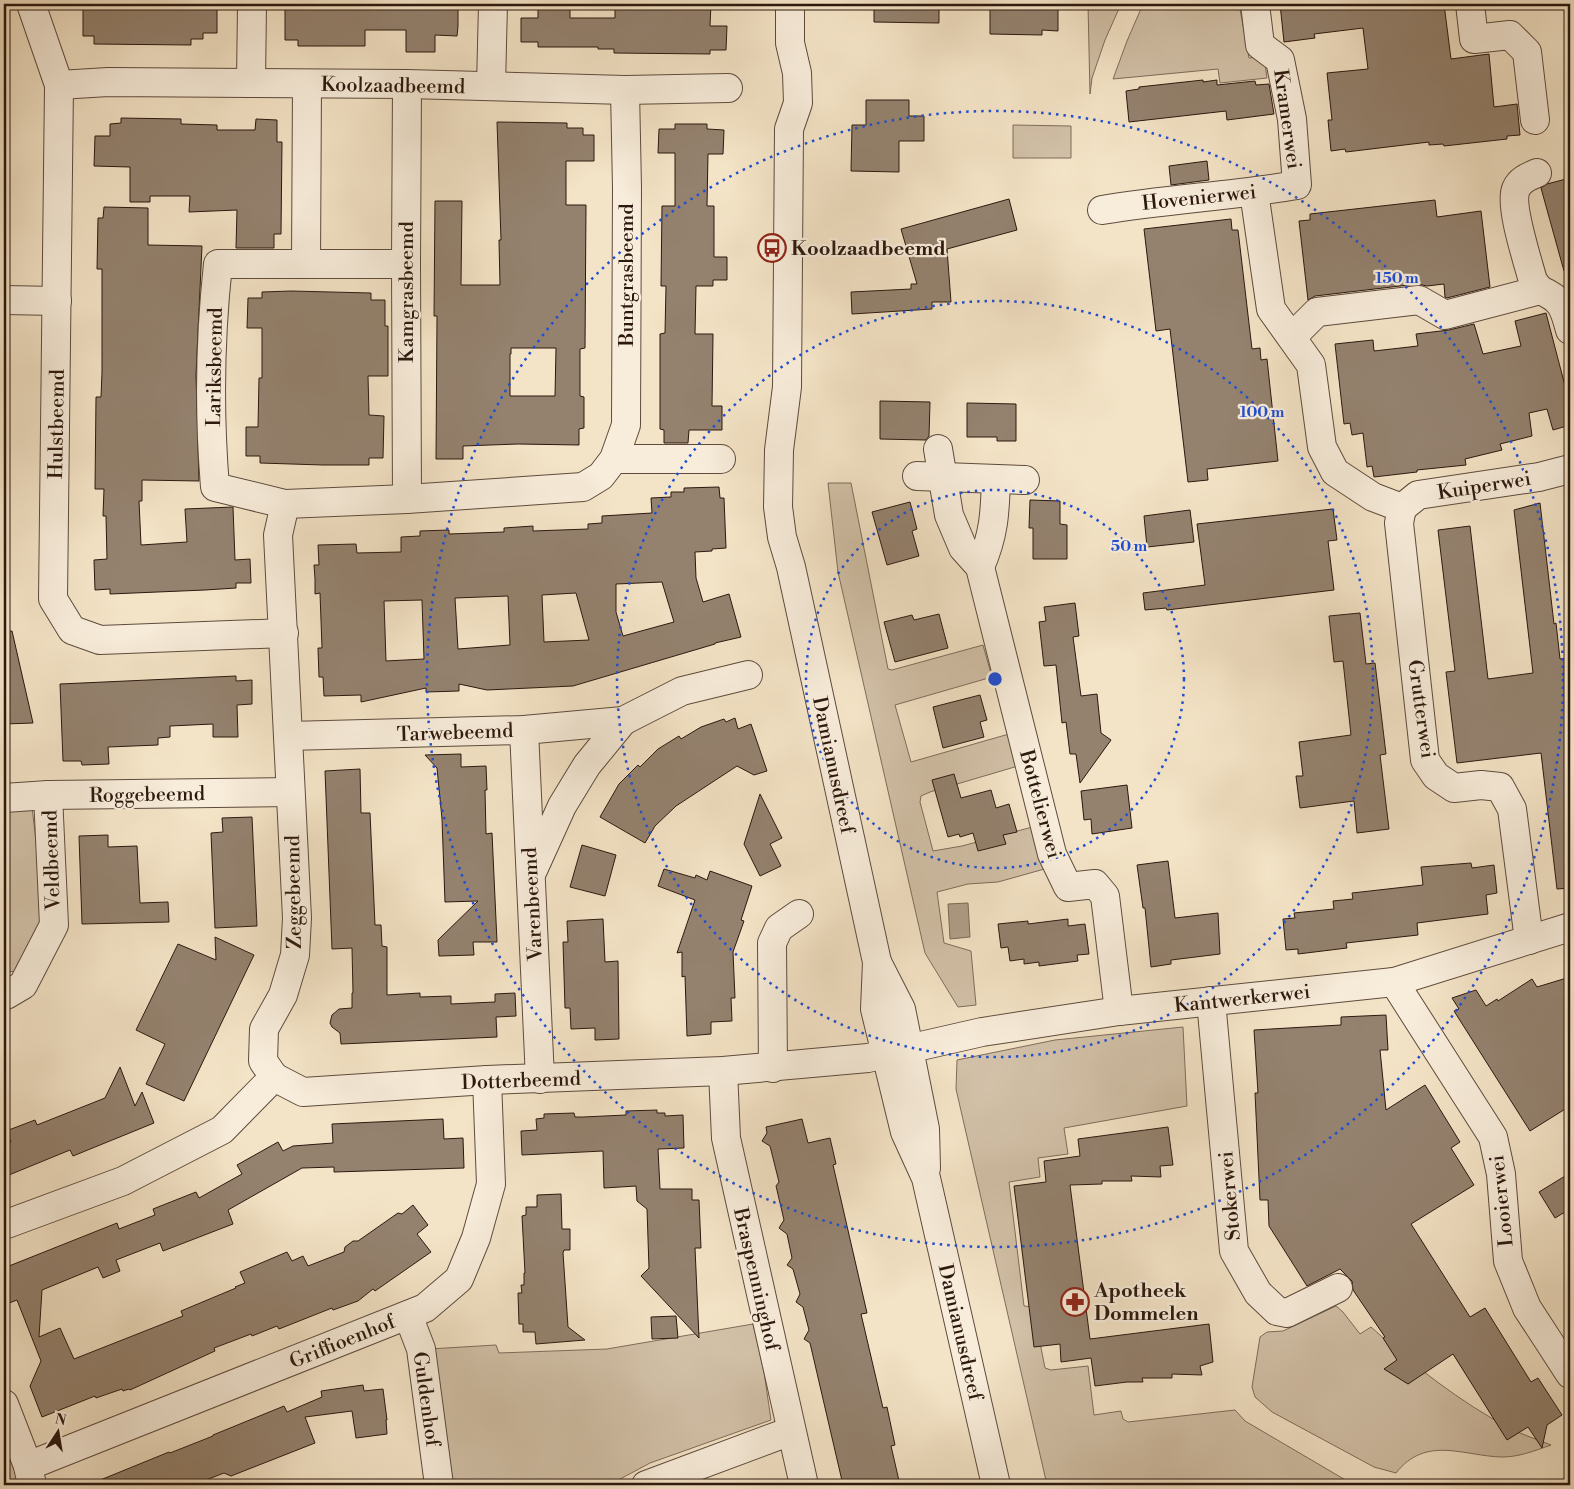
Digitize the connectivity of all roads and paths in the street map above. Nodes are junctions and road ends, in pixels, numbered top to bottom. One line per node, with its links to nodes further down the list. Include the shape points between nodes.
1 (31, 4): 10 (street, Hulstbeemd)
2 (252, 4): 7 (street)
3 (493, 4): 11 (street)
4 (790, 4): 53 (street, Damianusdreef, via 790,43 779,72 779,105 789,129 787,387 779,450 778,507 877,962 902,1009)
5 (1254, 4): 16 (street, Kramerwei, via 1260,45 1280,60 1292,119)
6 (1470, 4): 14 (street, via 1474,39 1510,35 1527,52)
7 (251, 83): 8 (street, Koolzaadbeemd); 10 (street, Koolzaadbeemd)
8 (307, 84): 9 (street, Koolzaadbeemd); 19 (street)
9 (407, 84): 11 (street, Koolzaadbeemd); 20 (street, Kamgrasbeemd)
10 (59, 85): 23 (street, Hulstbeemd)
11 (492, 86): 13 (street, Koolzaadbeemd)
12 (728, 88): 13 (street, Koolzaadbeemd)
13 (625, 90): 27 (street, Buntgrasbeemd, via 626,425)
14 (1535, 120)
15 (1536, 173): 21 (street, via 1524,178 1516,190 1514,204 1533,281)
16 (1297, 185): 17 (street, Hovenierwei)
17 (1254, 192): 18 (street, Hovenierwei); 25 (street, via 1270,309)
18 (1102, 210)
19 (306, 264): 20 (street, Lariksbeemd); 34 (street, Lariksbeemd, via 218,264 214,303 212,399 215,487)
20 (406, 264): 33 (street, Kamgrasbeemd)
21 (1540, 290): 24 (street, via 1553,295 1562,304); 25 (street, via 1445,315 1419,300 1317,312)
22 (4, 300): 23 (street)
23 (57, 300): 37 (street, Hulstbeemd, via 54,599 72,630 100,640)
24 (1570, 330)
25 (1292, 337): 35 (street, via 1310,365 1322,448 1335,472 1373,497)
26 (938, 450): 30 (street, Bottelierwei)
27 (614, 459): 28 (street); 33 (street, Buntgrasbeemd, via 601,476 583,487)
28 (721, 459)
29 (1570, 469): 35 (street, Kuiperwei, via 1539,477 1418,495)
30 (930, 477): 31 (street); 36 (street, Bottelierwei, via 963,548)
31 (996, 479): 32 (street); 36 (street, via 995,519)
32 (1025, 480)
33 (407, 499): 34 (street, Buntgrasbeemd)
34 (285, 504): 37 (street, Zeggebeemd, via 278,535)
35 (1402, 508): 48 (street, Grutterwei, via 1399,523 1425,760 1436,776 1454,788 1500,787 1512,809)
36 (980, 567): 52 (street, Bottelierwei, via 1052,854 1068,887 1095,884 1105,896)
37 (284, 633): 41 (street, Zeggebeemd)
38 (748, 675): 39 (street, Tarwebeemd, via 682,691)
39 (623, 721): 40 (street, Tarwebeemd); 45 (street, Tarwebeemd, via 587,765 562,806)
40 (524, 730): 41 (street, Tarwebeemd); 45 (street, Varenbeemd)
41 (288, 736): 42 (street, Zeggebeemd)
42 (290, 792): 43 (street, Roggebeemd); 56 (street, Zeggebeemd, via 297,918 295,955 283,995 264,1029 263,1060)
43 (48, 795): 44 (street, Roggebeemd); 50 (street, Veldbeemd, via 54,925 23,985 6,995)
44 (4, 798)
45 (531, 874): 57 (street, Varenbeemd)
46 (799, 914): 54 (street, via 778,928 772,943)
47 (1570, 927): 48 (street, Kantwerkerwei)
48 (1528, 940): 49 (street, Kantwerkerwei)
49 (1394, 982): 51 (street, Kantwerkerwei); 62 (street, Looierwei, via 1493,1137 1501,1174 1508,1261 1527,1308)
50 (4, 993)
51 (1211, 1001): 52 (street, Kantwerkerwei); 60 (street, Stokerwei, via 1234,1251 1258,1293 1277,1311 1287,1313)
52 (1120, 1011): 53 (street, Kantwerkerwei, via 982,1032)
53 (897, 1051): 54 (street, Dotterbeemd, via 868,1058); 69 (street, Damianusdreef, via 925,1129 926,1178)
54 (773, 1068): 55 (street, Dotterbeemd)
55 (723, 1071): 57 (street, Dotterbeemd); 64 (street, Braspenninghof, via 726,1138)
56 (274, 1077): 58 (street, Dotterbeemd, via 303,1092); 59 (street, via 222,1130 123,1181)
57 (540, 1079): 58 (street, Dotterbeemd)
58 (487, 1080): 61 (street, Griffioenhof, via 491,1184 476,1238 458,1279 425,1308)
59 (4, 1225)
60 (1338, 1288)
61 (408, 1315): 65 (street, Griffioenhof); 66 (street, Guldenhof, via 421,1349)
62 (1570, 1374)
63 (4, 1404): 65 (street)
64 (791, 1431): 67 (street); 68 (street, Braspenninghof)
65 (30, 1476)
66 (439, 1485)
67 (646, 1485)
68 (804, 1485)
69 (996, 1485)

